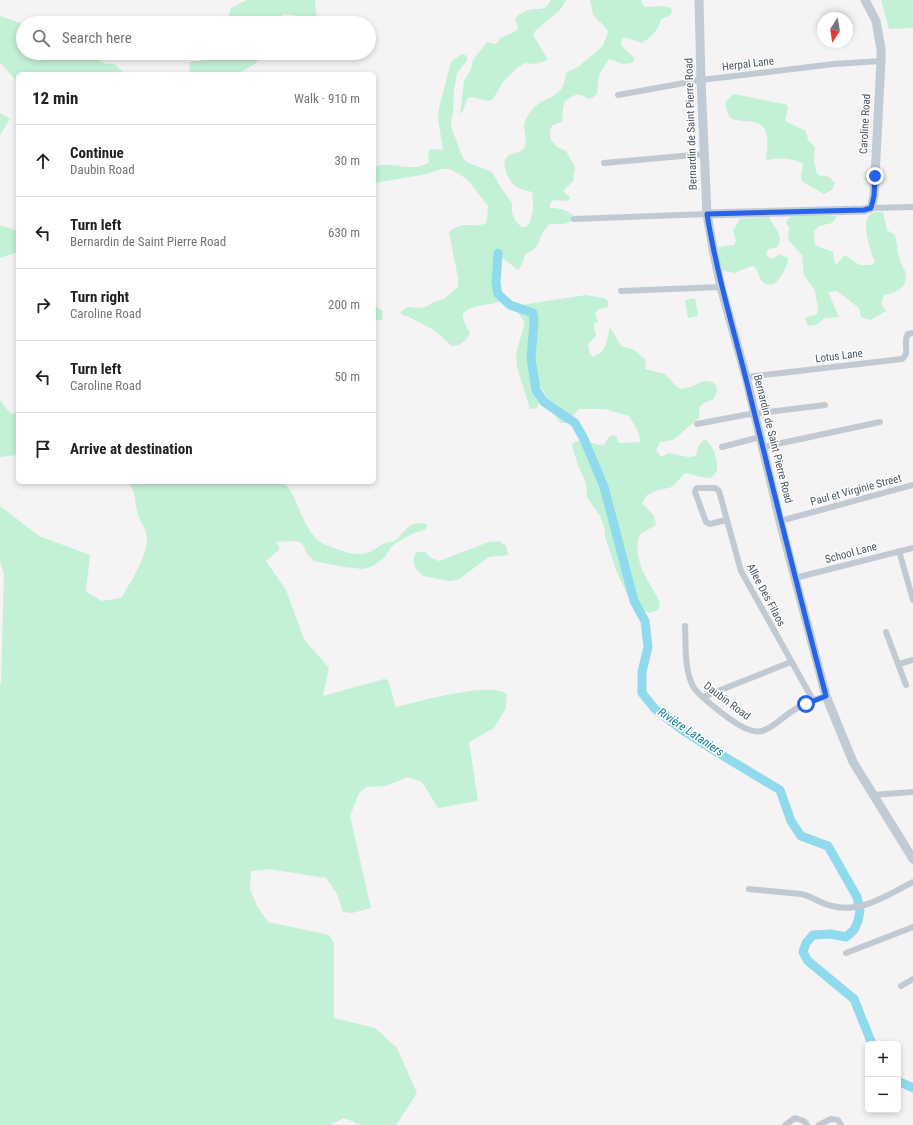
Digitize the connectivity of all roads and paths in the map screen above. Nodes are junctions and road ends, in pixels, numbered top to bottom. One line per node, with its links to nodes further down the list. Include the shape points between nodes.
1 (699, 0): 4 (main road, Bernardin de Saint Pierre Road)
2 (865, 0): 3 (main road, Caroline Road, via 876,21)
3 (881, 61): 4 (street, Herpal Lane); 9 (main road, Caroline Road, via 874,196)
4 (701, 80): 5 (street, Herpal Lane); 6 (main road, Bernardin de Saint Pierre Road)
5 (618, 95)
6 (704, 154): 7 (street); 10 (main road, Bernardin de Saint Pierre Road)
7 (604, 163)
8 (913, 207): 9 (street)
9 (871, 208): 10 (main road)
10 (707, 214): 11 (street); 12 (main road, Bernardin de Saint Pierre Road)
11 (574, 219)
12 (722, 287): 13 (street); 15 (main road, Bernardin de Saint Pierre Road)
13 (621, 291)
14 (913, 334): 15 (street, Lotus Lane, via 908,334 906,338 907,352 902,359)
15 (746, 377): 17 (main road, Bernardin de Saint Pierre Road)
16 (826, 405): 17 (street)
17 (755, 415): 19 (street); 20 (main road, Bernardin de Saint Pierre Road)
18 (880, 422): 22 (street)
19 (696, 424)
20 (760, 437): 21 (street); 22 (main road, Bernardin de Saint Pierre Road)
21 (722, 447)
22 (763, 448): 25 (main road, Bernardin de Saint Pierre Road)
23 (913, 485): 25 (street, Paul et Virginie Street)
24 (726, 520): 24 (street, Allee Des Filaos, via 719,491 715,488 697,488 695,492 706,522 710,524); 33 (street, Allee Des Filaos, via 741,571)
25 (780, 521): 28 (main road, Bernardin de Saint Pierre Road)
26 (913, 548): 27 (street, School Lane)
27 (898, 551): 28 (street, School Lane); 29 (street)
28 (795, 578): 36 (main road, Bernardin de Saint Pierre Road)
29 (913, 600)
30 (685, 626): 37 (street, Daubin Road, via 688,674 693,688)
31 (886, 632): 34 (street)
32 (913, 660): 34 (street)
33 (791, 662): 37 (street); 38 (street, Allee Des Filaos)
34 (899, 664): 35 (street)
35 (906, 685)
36 (826, 696): 38 (street, Daubin Road); 40 (main road, Bernardin de Saint Pierre Road, via 853,762)
37 (703, 697): 38 (street, Daubin Road, via 739,725 760,731 768,729 789,713)
38 (814, 700)
39 (913, 792): 40 (street)
40 (872, 794): 41 (main road, Bernardin de Saint Pierre Road)
41 (913, 859)
42 (913, 882): 43 (street, via 866,905 854,908 834,907 801,894)
43 (749, 889)
44 (913, 927): 45 (street)
45 (846, 953)
46 (913, 979): 47 (street)
47 (901, 986)
48 (785, 1125): 49 (street, via 795,1118)
49 (807, 1125)
50 (819, 1125): 51 (street, via 831,1119 838,1120)
51 (841, 1125)

